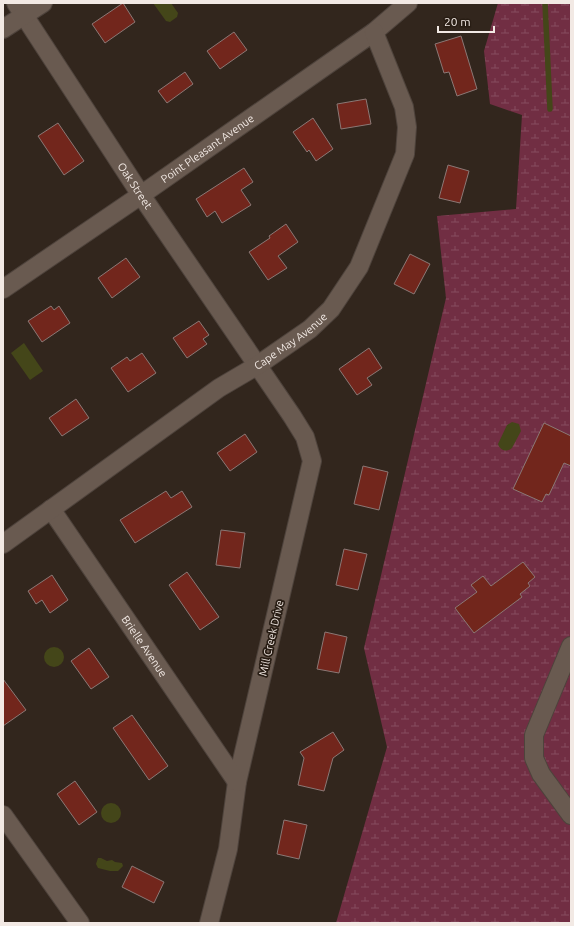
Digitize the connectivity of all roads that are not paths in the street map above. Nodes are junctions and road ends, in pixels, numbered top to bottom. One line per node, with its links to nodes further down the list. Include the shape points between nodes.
1 (42, 3): 3 (street)
2 (408, 3): 5 (street, Point Pleasant Avenue)
3 (20, 9): 4 (street); 6 (street, Oak Street)
4 (3, 30)
5 (374, 32): 6 (street, Point Pleasant Avenue); 8 (street, Cape May Avenue, via 404,107 407,127 406,154 359,267 331,309 310,329)
6 (141, 195): 7 (street, Point Pleasant Avenue); 8 (street, Oak Street)
7 (3, 289)
8 (258, 365): 9 (street, Cape May Avenue, via 219,388); 12 (street, Mill Creek Drive, via 305,437 312,461)
9 (51, 509): 10 (street, Cape May Avenue); 12 (street, Brielle Avenue)
10 (3, 544)
11 (571, 646): 14 (street, via 534,735 534,758 541,774)
12 (237, 782): 16 (street, Mill Creek Drive, via 228,849)
13 (3, 815): 15 (street)
14 (571, 815)
15 (80, 923)
16 (209, 923)

